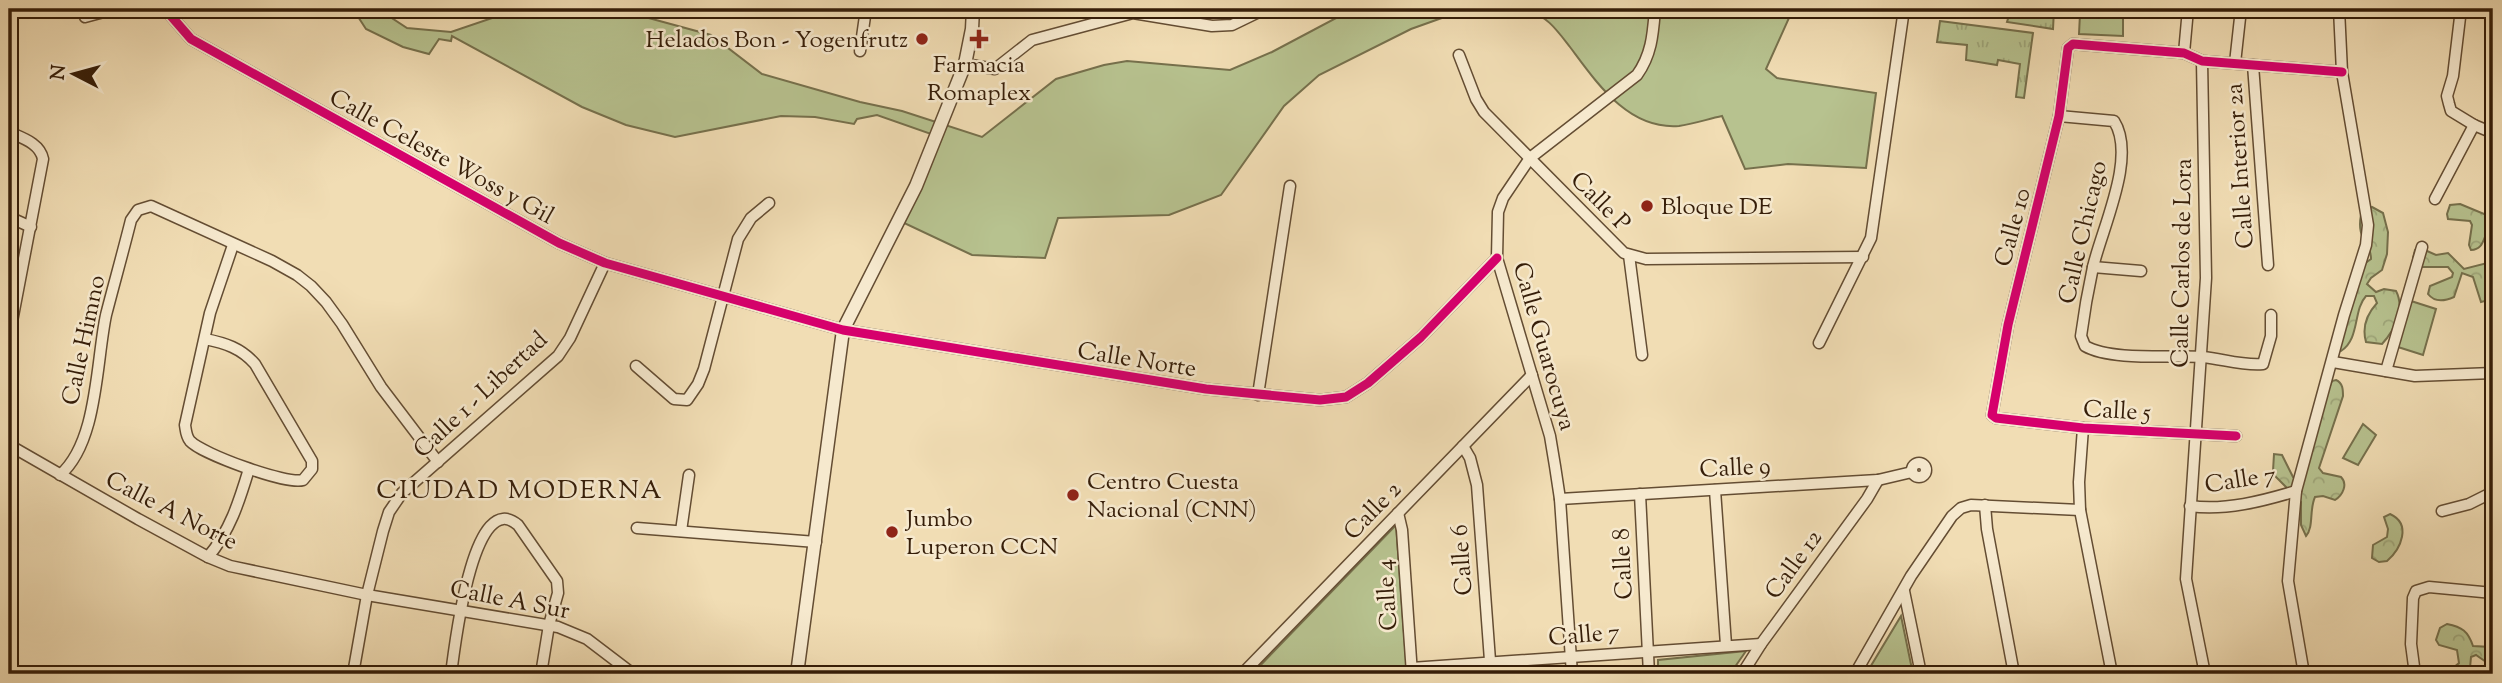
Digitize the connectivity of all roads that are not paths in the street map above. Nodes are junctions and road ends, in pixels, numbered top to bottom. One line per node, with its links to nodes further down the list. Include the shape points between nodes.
1 (115, 9): 13 (street)
2 (165, 9): 37 (street, Calle Celeste Woss y Gil, via 191,39 559,243)
3 (866, 9): 14 (street)
4 (973, 9): 18 (street)
5 (1265, 9): 12 (street, via 1232,25 1212,26)
6 (1656, 9): 26 (street, Calle Guarocuya, via 1647,61 1637,75)
7 (1904, 9): 35 (street, via 1871,238)
8 (2188, 9): 15 (street)
9 (2241, 9): 19 (street, Calle Interior 2a)
10 (2339, 9): 21 (street)
11 (2461, 9): 23 (street, via 2447,96 2451,111)
12 (1133, 11): 18 (street, via 1032,40 995,69)
13 (85, 17)
14 (860, 51)
15 (2184, 53): 17 (street); 22 (street, Calle 10, via 2070,45)
16 (1459, 55): 26 (street, Calle P, via 1483,111)
17 (2202, 61): 19 (street); 48 (street, Calle Carlos de Lora, via 2206,278)
18 (965, 64): 43 (street, via 916,186)
19 (2235, 64): 20 (street)
20 (2253, 65): 21 (street); 38 (street, Calle Interior 2a)
21 (2342, 72): 49 (street, via 2368,225)
22 (2059, 116): 39 (street, Calle Chicago, via 2114,121 2118,126 2122,169); 55 (street, Calle 10, via 2008,325 1992,412)
23 (2474, 125): 25 (street); 28 (street)
24 (9, 132): 31 (street, via 42,153)
25 (2493, 133)
26 (1530, 158): 34 (street, Calle P); 36 (street, Calle Guarocuya, via 1498,212)
27 (1290, 186): 54 (street)
28 (2435, 199)
29 (769, 203): 41 (street, via 751,218 738,239)
30 (9, 217): 31 (street)
31 (31, 227): 44 (street)
32 (233, 245): 45 (street); 61 (street, via 298,275 326,302 381,387); 64 (street, Calle Himno, via 156,207 138,210 131,220 107,314 86,427 77,454)
33 (2422, 247): 51 (street)
34 (1629, 255): 35 (street, Calle P, via 1646,259); 47 (street)
35 (1863, 257): 46 (street)
36 (1497, 258): 53 (street, Calle Guarocuya); 54 (street, Calle Norte, via 1421,337 1346,397)
37 (605, 263): 41 (street, Calle Celeste Woss y Gil); 61 (street, Calle 1 - Libertad, via 558,356)
38 (2267, 265)
39 (2093, 267): 40 (street); 48 (street, Calle Chicago, via 2081,336 2085,346 2117,354)
40 (2141, 271)
41 (722, 296): 43 (street, Calle Norte); 50 (street, via 704,369 687,400 674,400)
42 (2271, 315): 48 (street, Calle Chicago, via 2271,337 2263,364)
43 (843, 330): 54 (street, Calle Norte); 79 (street)
44 (9, 337)
45 (205, 339): 62 (street, via 186,435 197,446); 62 (street, via 235,347 255,364 312,460 312,469 303,480 289,481)
46 (1819, 343)
47 (1642, 355)
48 (2202, 357): 57 (street, Calle Carlos de Lora)
49 (2333, 362): 51 (street); 68 (street)
50 (636, 366)
51 (2386, 371): 52 (street, via 2415,376)
52 (2493, 373)
53 (1532, 375): 60 (street, Calle 2); 71 (street, Calle Guarocuya, via 1550,436)
54 (1258, 396)
55 (1996, 418): 56 (street, Calle 5)
56 (2083, 428): 57 (street, Calle 5); 74 (street)
57 (2196, 433): 58 (street, Calle 5); 73 (street, Calle Carlos de Lora)
58 (2236, 436)
59 (9, 444): 64 (street, Calle A Norte)
60 (1463, 446): 76 (street, Calle 2); 90 (street, Calle 6, via 1477,485)
61 (438, 462): 83 (street, Calle 1 - Libertad, via 402,493 389,512)
62 (249, 469): 80 (street, via 234,515)
63 (1912, 472): 66 (street, Calle 9)
64 (60, 475): 80 (street, Calle A Norte)
65 (689, 475): 78 (street)
66 (1878, 480): 67 (street, Calle 9); 86 (street, Calle 12)
67 (1715, 490): 70 (street, Calle 9); 87 (street)
68 (2296, 491): 73 (street, Calle 7, via 2210,509); 106 (street, via 2287,581)
69 (2493, 492): 75 (street, via 2469,505)
70 (1640, 494): 71 (street, Calle 9); 88 (street, Calle 8)
71 (1560, 499): 89 (street, Calle Guarocuya)
72 (1985, 505): 74 (street); 81 (street, via 1961,508 1952,516); 103 (street)
73 (2190, 506): 105 (street, Calle Carlos de Lora, via 2186,579)
74 (2080, 510): 104 (street)
75 (2442, 511)
76 (1398, 513): 91 (street, Calle 4); 97 (street, Calle 2)
77 (637, 528): 78 (street)
78 (681, 531): 79 (street)
79 (816, 542): 96 (street)
80 (208, 557): 83 (street, Calle A Norte, via 254,573)
81 (1904, 591): 101 (street); 102 (street)
82 (2493, 593): 107 (street, via 2429,587 2415,592 2411,646)
83 (367, 594): 84 (street, Calle A Sur); 92 (street, Calle 1 - Libertad)
84 (460, 610): 85 (street, Calle A Sur); 85 (street, via 476,551 495,523 505,518 518,525 557,581); 93 (street)
85 (549, 625): 94 (street); 95 (street, Calle A Sur, via 587,639)
86 (1761, 643): 87 (street, Calle 7); 100 (street, Calle 12)
87 (1726, 645): 88 (street, Calle 7)
88 (1647, 650): 89 (street, Calle 7); 99 (street, Calle 8)
89 (1571, 656): 90 (street, Calle 7); 98 (street, Calle Guarocuya)
90 (1490, 669): 91 (street, Calle 7)
91 (1412, 671)
92 (354, 674)
93 (451, 674)
94 (541, 674)
95 (633, 674)
96 (797, 674)
97 (1242, 674)
98 (1572, 674)
99 (1649, 674)
100 (1742, 674)
101 (1855, 674)
102 (1921, 674)
103 (2014, 674)
104 (2112, 674)
105 (2205, 674)
106 (2304, 674)
107 (2415, 674)

